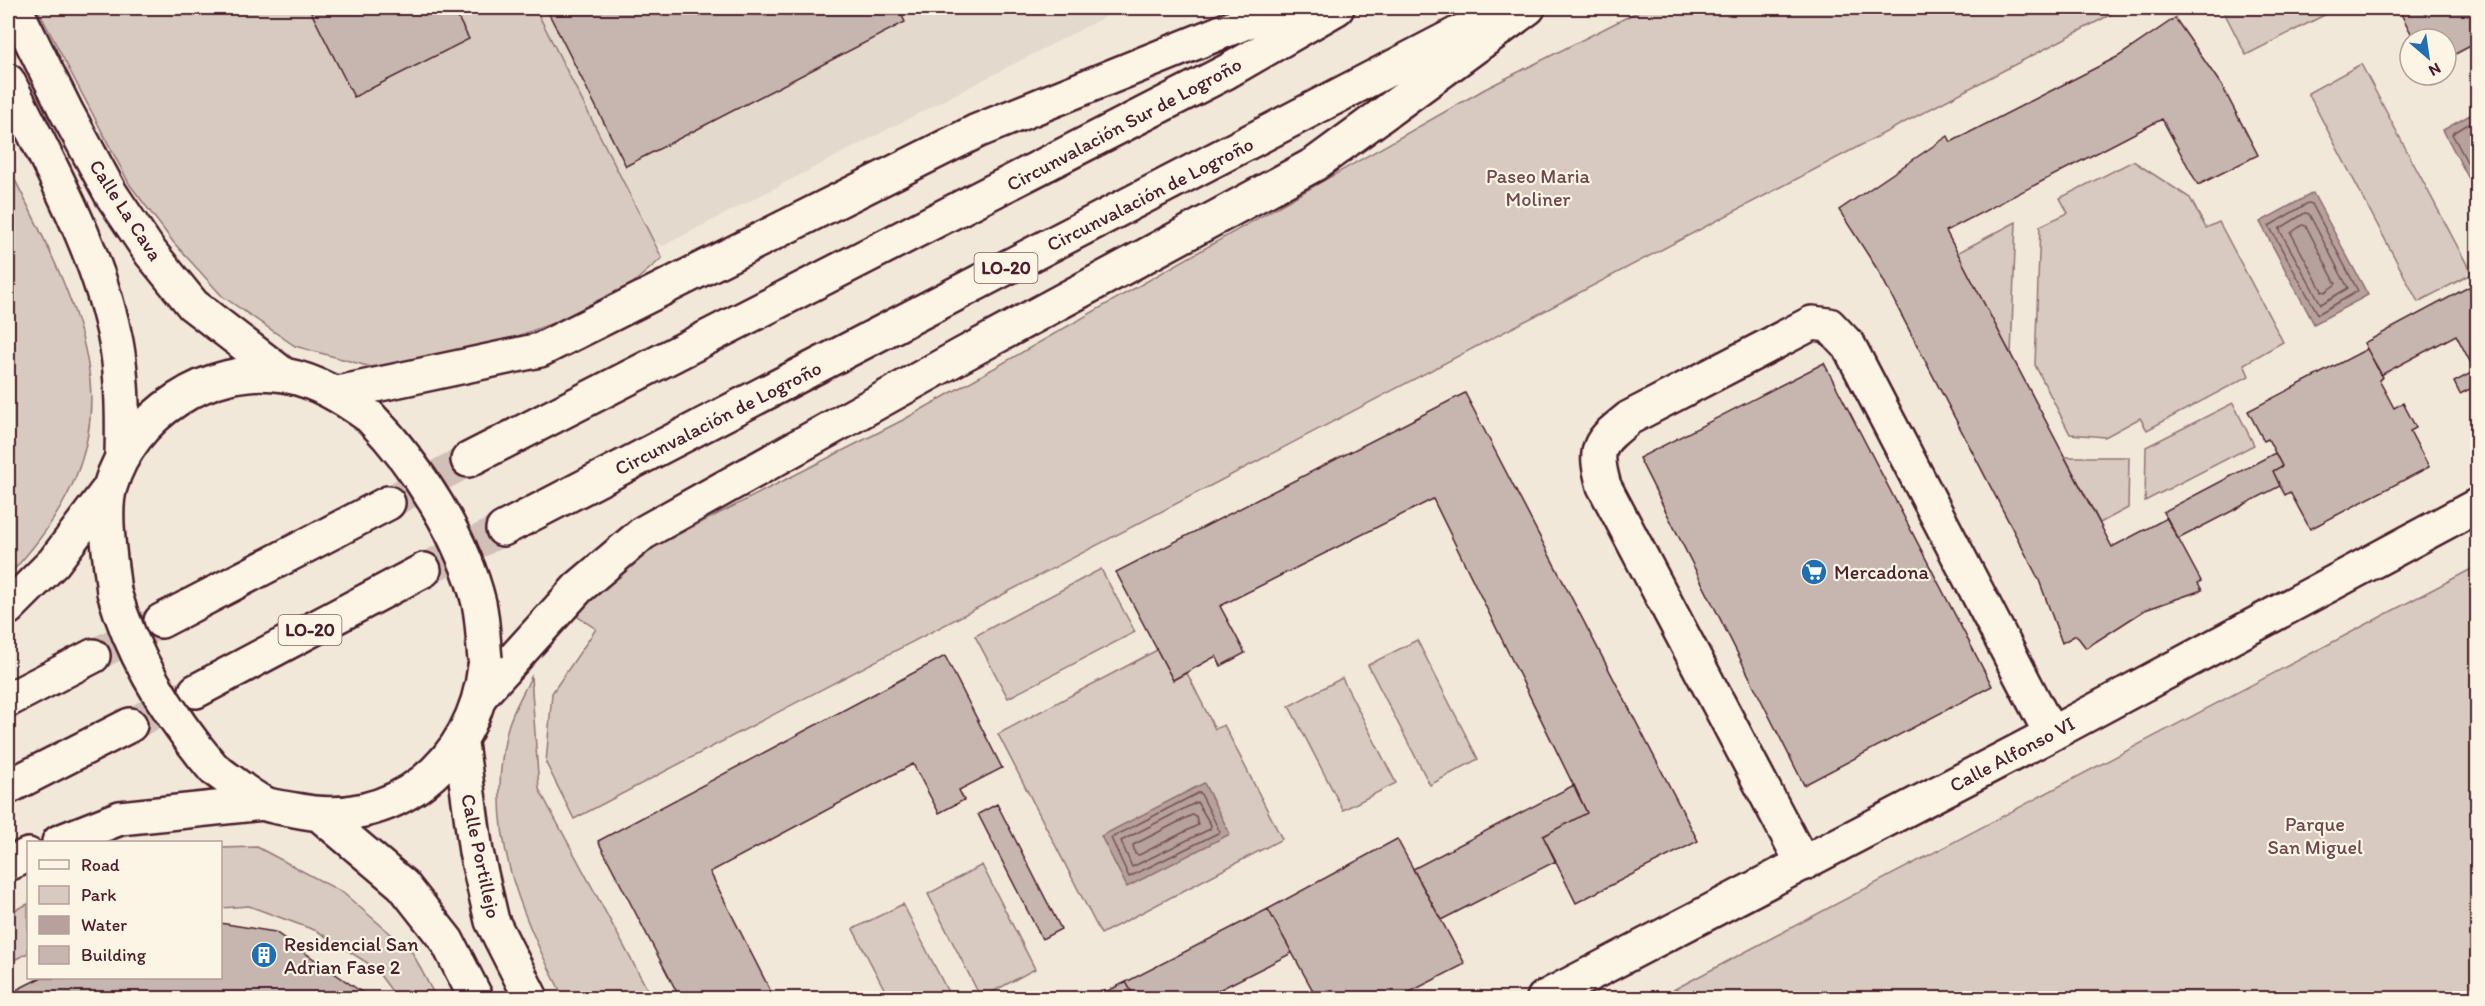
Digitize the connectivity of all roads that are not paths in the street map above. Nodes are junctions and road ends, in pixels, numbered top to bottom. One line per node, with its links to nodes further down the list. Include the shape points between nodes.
1 (15, 8): 7 (main road, Calle La Cava, via 111,194 150,252 193,305)
2 (1281, 8): 8 (main road, via 977,131 540,350)
3 (1337, 8): 10 (main road, Circunvalación Sur de Logroño, via 1227,72)
4 (1509, 8): 14 (main road, Circunvalación de Logroño / LO-20)
5 (1528, 8): 20 (main road, via 1315,164 962,354 643,533 578,588)
6 (8, 81): 9 (main road, via 74,215 99,278 116,342)
7 (284, 375): 8 (main road); 9 (main road, via 236,376 191,391 152,417)
8 (338, 393): 20 (main road, bridge, via 370,417 412,467 460,552 479,603 486,659)
9 (123, 455): 11 (main road)
10 (468, 460)
11 (109, 489): 16 (main road, via 54,562); 26 (main road, bridge, via 108,540 114,592 137,653 179,727 214,769)
12 (388, 503): 17 (main road)
13 (2478, 505): 23 (main road, Calle Alfonso VI)
14 (503, 529)
15 (424, 570): 19 (main road, LO-20)
16 (8, 608)
17 (161, 621)
18 (93, 656): 21 (main road)
19 (196, 691)
20 (482, 694): 24 (main road)
21 (8, 700)
22 (130, 725): 25 (main road)
23 (2051, 734): 31 (main road, Calle Alfonso VI); 31 (main road, via 1849,346 1829,325 1812,323 1629,418 1606,437 1597,459 1604,486)
24 (461, 743): 27 (main road, via 434,774 400,797 362,812); 33 (main road, Calle Portillejo, via 476,852 492,921)
25 (8, 787)
26 (264, 803): 27 (main road); 28 (main road, via 120,818)
27 (320, 815): 32 (main road, via 403,885 447,941)
28 (64, 841)
29 (27, 855): 30 (main road)
30 (8, 864)
31 (1803, 864): 34 (main road, Calle Alfonso VI)
32 (476, 999)
33 (531, 999)
34 (1544, 999)

